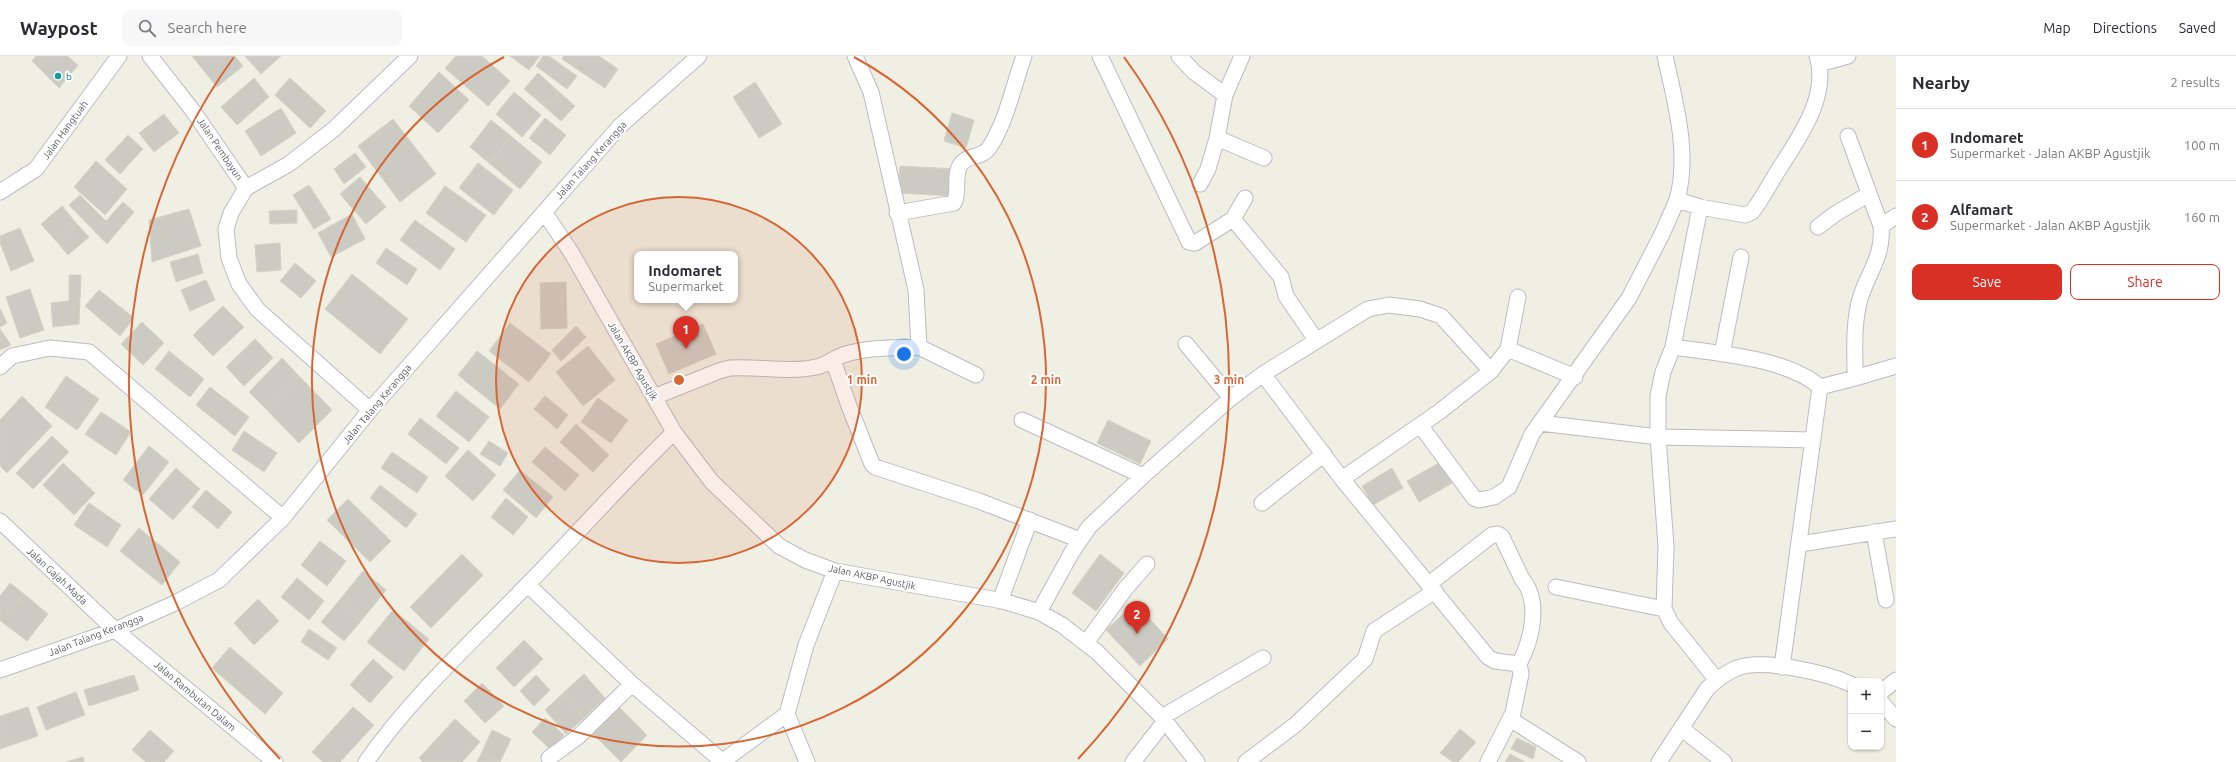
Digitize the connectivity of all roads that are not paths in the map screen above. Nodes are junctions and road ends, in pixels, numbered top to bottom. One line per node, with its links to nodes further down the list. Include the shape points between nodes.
1 (119, 56): 19 (street, Jalan Hangtuah, via 36,169)
2 (150, 56): 18 (street, Jalan Pembayun, via 193,111)
3 (410, 56): 18 (street, via 334,129 289,164)
4 (699, 56): 24 (street, Jalan Talang Kerangga, via 620,126)
5 (855, 56): 25 (street, via 871,92)
6 (1024, 56): 25 (street, via 990,148 963,161 959,168 954,203)
7 (1100, 56): 27 (street, via 1189,242 1195,243)
8 (1179, 56): 13 (street, via 1194,72)
9 (1242, 56): 13 (street)
10 (1665, 56): 22 (street, via 1682,145 1682,176)
11 (1848, 56): 12 (street)
12 (1818, 60): 23 (street, via 1817,96 1810,118 1752,212 1745,215)
13 (1225, 95): 15 (street)
14 (1848, 136): 20 (street)
15 (1217, 138): 16 (street); 17 (street, via 1208,169)
16 (1264, 158)
17 (1200, 184)
18 (246, 188): 49 (street, Jalan Pembayun, via 231,212 226,229 229,258 239,284 257,309)
19 (0, 192)
20 (1869, 194): 28 (street); 29 (street)
21 (1245, 198): 27 (street)
22 (1677, 200): 23 (street); 44 (street, via 1629,298)
23 (1700, 207): 35 (street)
24 (544, 212): 47 (street, Jalan AKBP Agustjik, via 571,252); 49 (street, Jalan Talang Kerangga)
25 (897, 213): 34 (street, via 918,298)
26 (1896, 216): 28 (street)
27 (1233, 219): 32 (street, via 1281,278 1286,296)
28 (1882, 226): 45 (street, via 1882,247 1858,309)
29 (1818, 227)
30 (1741, 257): 37 (street)
31 (1518, 297): 36 (street)
32 (1316, 340): 41 (street, via 1375,306 1420,309 1444,318); 42 (street)
33 (1186, 344): 48 (street)
34 (919, 347): 38 (street, via 872,349 844,354); 43 (street)
35 (1672, 347): 37 (street); 54 (street, via 1660,384)
36 (1508, 349): 41 (street); 44 (street)
37 (1722, 354): 46 (street, via 1786,368 1802,374)
38 (834, 360): 47 (street, via 808,368 719,370); 61 (street, via 872,464)
39 (1896, 366): 45 (street)
40 (0, 368): 60 (street, via 12,356 50,348 89,352)
41 (1491, 371): 52 (street)
42 (1263, 374): 48 (street); 56 (street)
43 (976, 375)
44 (1575, 377): 51 (street)
45 (1855, 378): 46 (street)
46 (1820, 387): 55 (street)
47 (654, 397): 53 (street, Jalan AKBP Agustjik)
48 (1231, 398): 57 (street)
49 (370, 410): 60 (street, Jalan Talang Kerangga)
50 (1022, 420): 57 (street)
51 (1540, 423): 52 (street, via 1525,446 1506,490 1494,497 1479,500 1471,496); 54 (street)
52 (1420, 425): 58 (street)
53 (674, 432): 68 (street, Jalan AKBP Agustjik, via 712,482 774,541 793,554); 69 (street)
54 (1658, 436): 55 (street); 74 (street, via 1666,546)
55 (1813, 440): 66 (street)
56 (1324, 454): 58 (street); 59 (street)
57 (1143, 476): 65 (street, via 1089,527)
58 (1342, 479): 71 (street)
59 (1262, 503)
60 (283, 518): 76 (street, Jalan Talang Kerangga, via 219,580)
61 (1030, 520): 65 (street); 73 (street)
62 (0, 521): 76 (street, Jalan Gajah Mada)
63 (1896, 529): 64 (street)
64 (1874, 532): 66 (street); 72 (street)
65 (1080, 540): 75 (street)
66 (1800, 544): 80 (street)
67 (1147, 564): 77 (street)
68 (835, 571): 73 (street, Jalan AKBP Agustjik); 88 (street, via 806,645)
69 (528, 585): 85 (street); 95 (street, via 432,680 392,726)
70 (1556, 587): 74 (street)
71 (1432, 588): 79 (street, via 1488,657 1495,661); 79 (street, via 1492,535 1502,536 1526,583 1534,619); 100 (street, via 1377,629 1365,659 1295,725)
72 (1886, 600)
73 (1000, 601): 75 (street, Jalan AKBP Agustjik)
74 (1664, 609): 82 (street, via 1671,623)
75 (1040, 612): 77 (street, Jalan AKBP Agustjik)
76 (115, 630): 81 (street, Jalan Talang Kerangga); 94 (street, Jalan Rambutan Dalam)
77 (1086, 643): 89 (street, Jalan AKBP Agustjik)
78 (1263, 658): 89 (street)
79 (1519, 664): 90 (street, via 1521,674)
80 (1782, 667): 82 (street, via 1748,665); 84 (street, via 1835,677)
81 (0, 670)
82 (1716, 679): 92 (street)
83 (1896, 680): 86 (street)
84 (1848, 683)
85 (632, 684): 93 (street, via 579,736); 96 (street)
86 (1884, 690)
87 (1884, 705): 91 (street)
88 (787, 714): 96 (street); 97 (street)
89 (1164, 719): 98 (street); 99 (street, Jalan AKBP Agustjik)
90 (1510, 719): 101 (street); 102 (street)
91 (1896, 719)
92 (1681, 728): 103 (street); 104 (street)
93 (549, 758)
94 (272, 761)
95 (366, 762)
96 (723, 762)
97 (807, 762)
98 (1133, 762)
99 (1197, 762)
100 (1246, 762)
101 (1488, 762)
102 (1578, 762)
103 (1659, 762)
104 (1724, 762)

